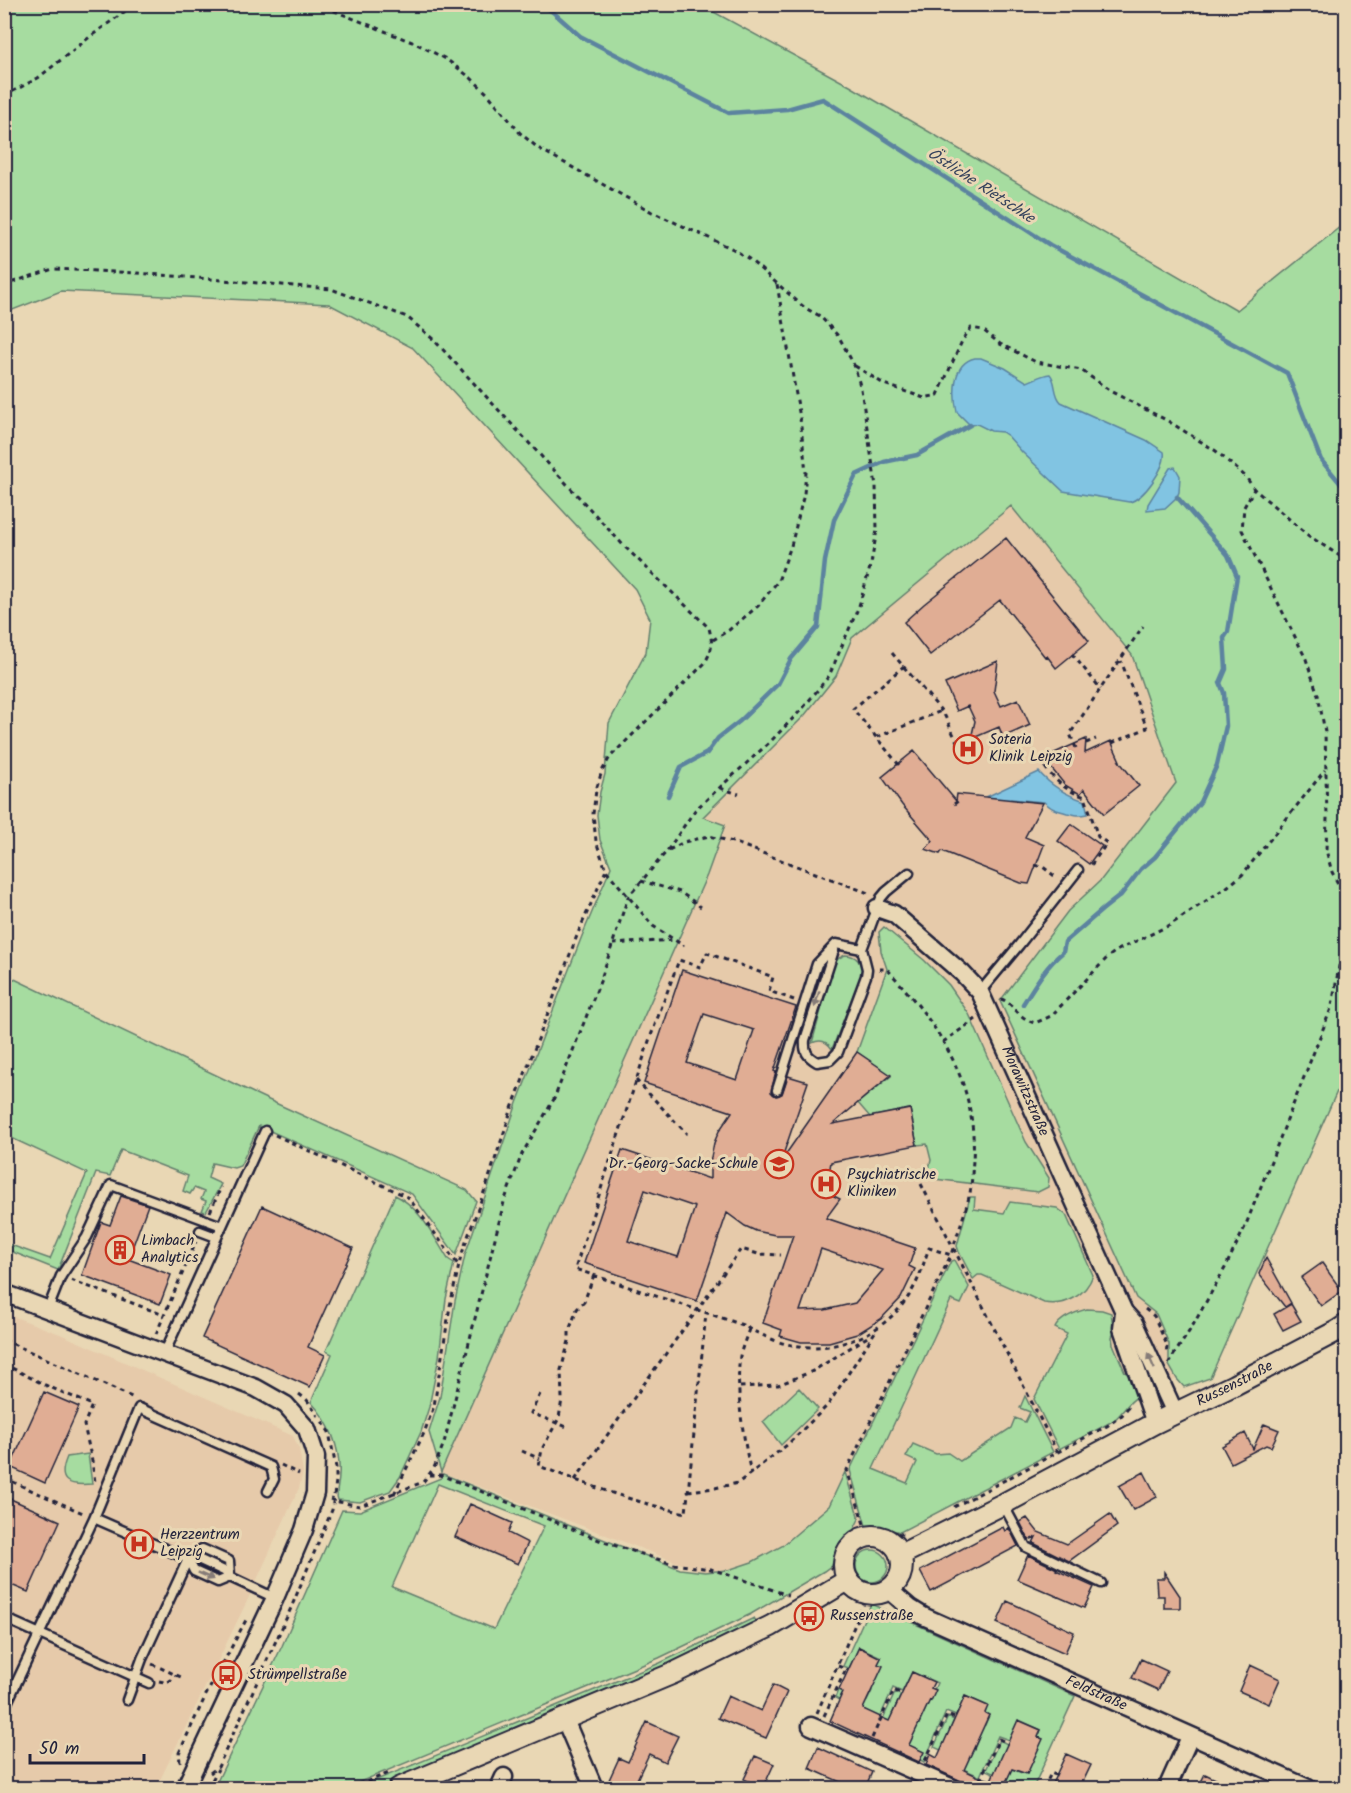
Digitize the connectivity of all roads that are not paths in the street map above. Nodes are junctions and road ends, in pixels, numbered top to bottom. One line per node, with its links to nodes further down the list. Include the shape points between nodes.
1 (1078, 870): 6 (lane, via 1019,945)
2 (909, 873): 3 (lane)
3 (879, 903): 5 (lane); 6 (street, Morawitzstraße)
4 (836, 944): 5 (lane); 5 (lane, one-way to 5, via 805,1040 804,1050 818,1062 830,1060 838,1052 867,969); 7 (lane, via 817,964)
5 (862, 950)
6 (988, 1000): 14 (street, Morawitzstraße)
7 (777, 1090)
8 (265, 1131): 9 (lane)
9 (222, 1226): 11 (lane); 13 (lane, via 111,1185 87,1237 61,1276)
10 (200, 1231): 11 (lane)
11 (216, 1238): 16 (lane)
12 (4, 1293): 13 (street)
13 (48, 1309): 16 (street)
14 (1124, 1312): 17 (street, Morawitzstraße, one-way to 14, via 1134,1323); 18 (street, Morawitzstraße, via 1122,1328)
15 (1347, 1325): 17 (street, Russenstraße)
16 (165, 1352): 28 (street, via 256,1388 286,1405 307,1429 316,1457 315,1493)
17 (1175, 1413): 18 (street, Russenstraße)
18 (1155, 1423): 20 (street, Russenstraße)
19 (268, 1491): 21 (lane, via 274,1479 271,1467 139,1408)
20 (1003, 1504): 22 (street, Russenstraße); 26 (lane, via 1026,1546)
21 (92, 1517): 23 (lane); 30 (lane)
22 (900, 1555): 25 (street, via 887,1540 866,1533 847,1554 844,1567); 27 (street, via 901,1572)
23 (188, 1559): 24 (lane, one-way to 24, via 194,1571 218,1582); 24 (lane, via 202,1549 229,1562); 31 (lane)
24 (230, 1576): 28 (lane)
25 (848, 1580): 27 (street, via 868,1594); 35 (street, via 771,1626)
26 (1101, 1583)
27 (888, 1589): 37 (street, Feldstraße, via 923,1616)
28 (275, 1598): 39 (street)
29 (4, 1617): 30 (lane)
30 (39, 1633): 31 (lane); 34 (lane)
31 (136, 1677): 32 (lane); 33 (lane)
32 (149, 1683)
33 (127, 1700)
34 (4, 1709)
35 (565, 1720): 38 (street); 40 (street)
36 (818, 1722): 41 (street, via 866,1750)
37 (1190, 1737): 42 (street); 43 (street, Feldstraße)
38 (395, 1780)
39 (185, 1788)
40 (594, 1788)
41 (953, 1788)
42 (1167, 1788)
43 (1308, 1788)

